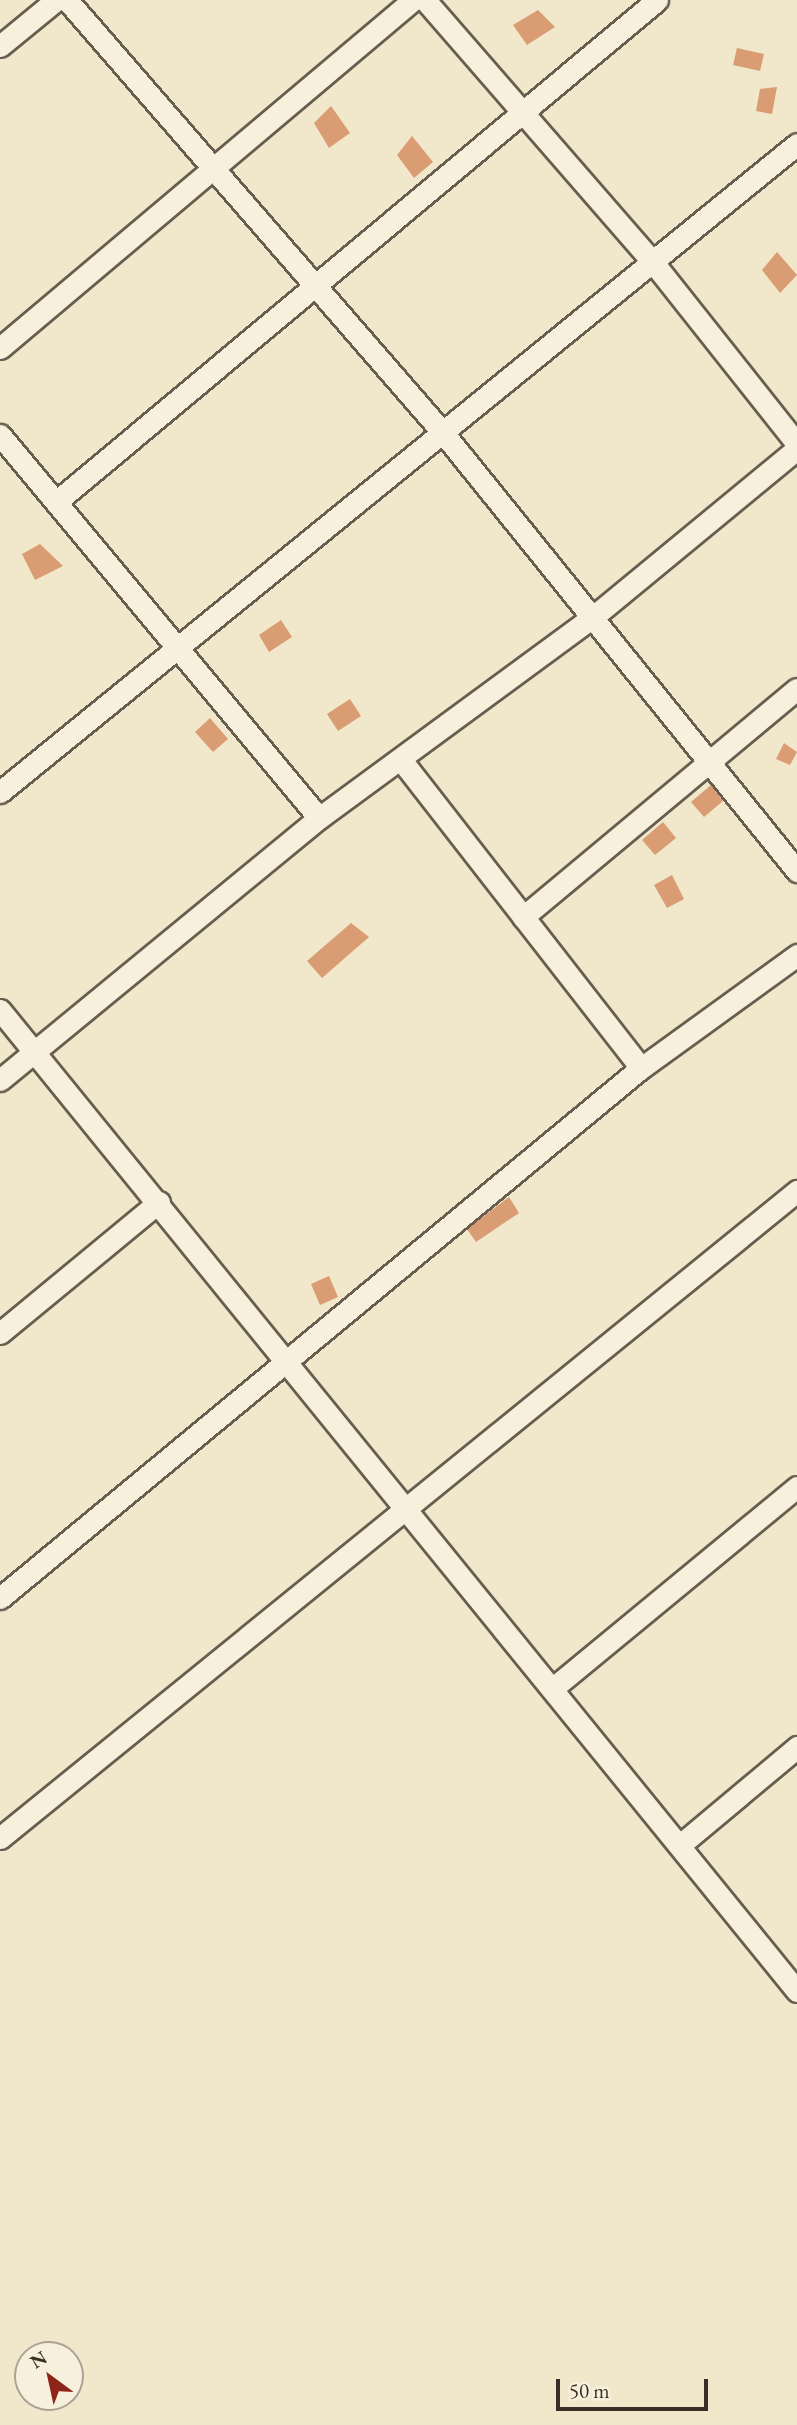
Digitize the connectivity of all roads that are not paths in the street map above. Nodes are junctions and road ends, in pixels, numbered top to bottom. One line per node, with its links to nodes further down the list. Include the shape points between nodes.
1 (56, 0): 6 (street)
2 (66, 0): 9 (street)
3 (413, 0): 9 (street)
4 (425, 0): 7 (street)
5 (657, 0): 7 (street)
6 (0, 46)
7 (519, 113): 10 (street); 11 (street)
8 (797, 144): 10 (street)
9 (216, 166): 11 (street); 12 (street)
10 (652, 261): 13 (street); 15 (street)
11 (315, 282): 13 (street); 16 (street)
12 (0, 348)
13 (444, 434): 17 (street); 18 (street)
14 (0, 435): 16 (street)
15 (797, 446): 17 (street)
16 (56, 502): 18 (street)
17 (593, 617): 20 (street); 21 (street)
18 (177, 649): 22 (street); 23 (street)
19 (797, 689): 20 (street)
20 (708, 760): 24 (street); 25 (street)
21 (402, 761): 23 (street); 25 (street)
22 (0, 792)
23 (319, 818): 28 (street)
24 (797, 871)
25 (523, 917): 29 (street)
26 (797, 955): 29 (street)
27 (0, 1010): 28 (street)
28 (36, 1050): 30 (street); 32 (street)
29 (641, 1068): 34 (street)
30 (0, 1080)
31 (797, 1191): 36 (street)
32 (159, 1202): 33 (street); 34 (street)
33 (0, 1333)
34 (288, 1360): 36 (street); 37 (street)
35 (797, 1487): 38 (street)
36 (409, 1510): 38 (street); 40 (street)
37 (0, 1598)
38 (553, 1688): 41 (street)
39 (797, 1747): 41 (street)
40 (0, 1838)
41 (680, 1845): 42 (street)
42 (797, 1991)

